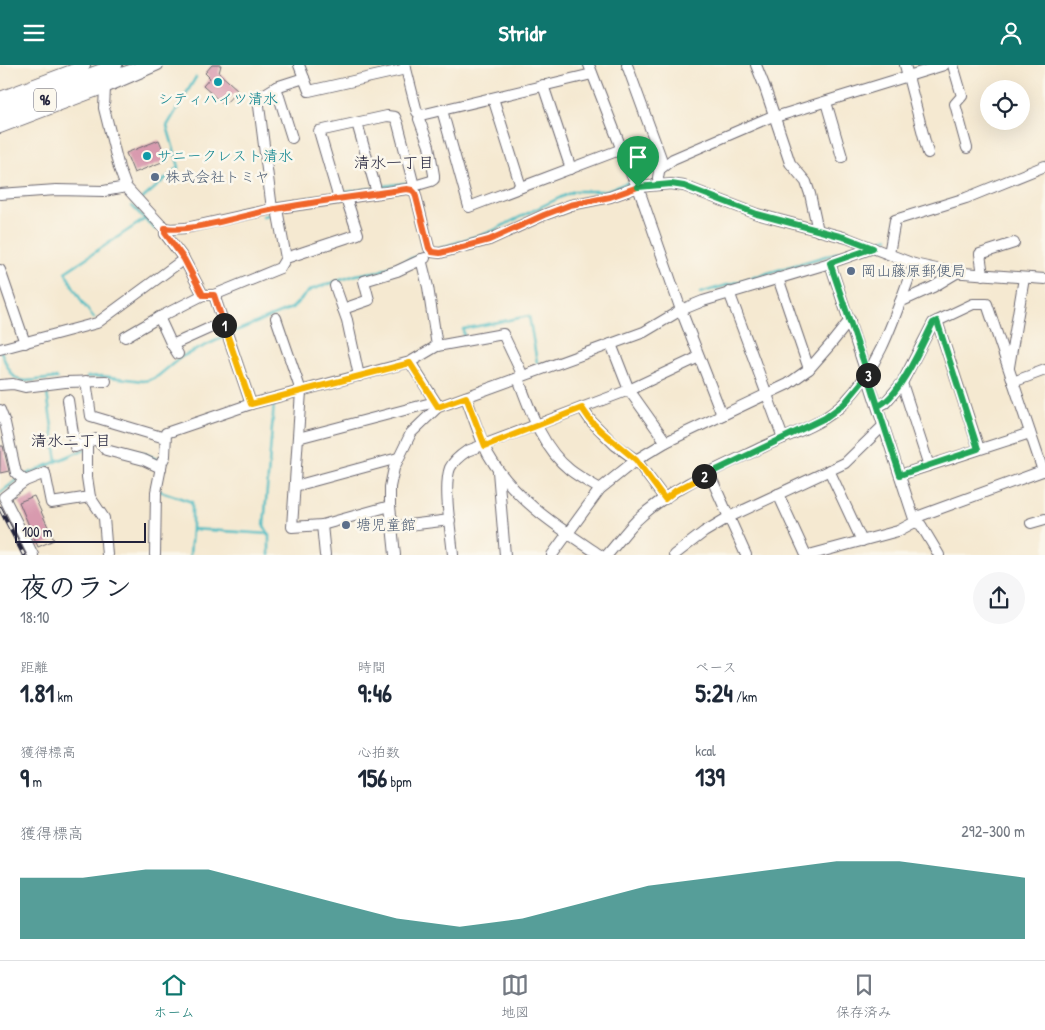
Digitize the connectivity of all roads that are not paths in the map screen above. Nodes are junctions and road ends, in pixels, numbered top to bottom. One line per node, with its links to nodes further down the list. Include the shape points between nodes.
1 (85, 65): 13 (street)
2 (116, 65): 14 (main road, 96)
3 (149, 65): 14 (main road, 96)
4 (158, 65): 14 (street)
5 (299, 65): 16 (street)
6 (627, 65): 36 (street, via 661,158)
7 (756, 65): 25 (street)
8 (905, 65): 15 (street)
9 (944, 65): 15 (street)
10 (953, 65): 30 (street, via 962,96 955,104)
11 (405, 67): 16 (street, via 309,91); 24 (street, via 417,112)
12 (590, 69): 17 (street); 31 (street)
13 (59, 70): 19 (street)
14 (102, 75): 22 (main road, 96); 26 (main road, 96); 28 (street); 39 (street, via 104,108)
15 (908, 77): 21 (street); 32 (street)
16 (304, 78): 18 (street)
17 (543, 85): 20 (street); 35 (street)
18 (276, 87): 29 (street); 45 (street, via 258,98)
19 (0, 97)
20 (493, 98): 23 (street); 40 (street)
21 (826, 102): 25 (street); 33 (street)
22 (0, 107)
23 (442, 110): 24 (street); 40 (street, via 469,207)
24 (421, 115): 41 (street, via 419,119 429,146 434,175 431,181)
25 (775, 116): 36 (street, via 673,159); 47 (street, via 790,163 806,182)
26 (0, 118)
27 (356, 123): 41 (street, via 387,115 395,117); 42 (street); 44 (street, via 319,131)
28 (0, 128)
29 (292, 138)
30 (967, 148)
31 (622, 149): 35 (street); 37 (street)
32 (928, 153)
33 (842, 157)
34 (1045, 166): 50 (street, via 966,198 895,219)
35 (571, 169): 40 (street)
36 (660, 169): 38 (street)
37 (635, 182): 38 (street); 51 (street, via 610,197 553,211 489,240); 68 (street)
38 (659, 185): 47 (street, via 684,186 757,214)
39 (122, 187): 43 (street, via 104,191); 46 (street)
40 (521, 187)
41 (413, 188): 42 (street); 51 (street, via 420,205)
42 (376, 190): 44 (street)
43 (0, 194)
44 (340, 196): 45 (street); 52 (street, via 358,234)
45 (275, 209): 46 (street, via 186,228); 52 (street)
46 (165, 228): 53 (street, via 165,233)
47 (818, 231): 49 (street)
48 (1014, 243): 58 (street, via 980,254)
49 (873, 248): 50 (street); 54 (street)
50 (888, 254): 55 (street)
51 (428, 255): 67 (street, via 397,271 364,281 370,300); 77 (street, via 428,287)
52 (286, 258): 65 (street, via 280,268)
53 (184, 259): 64 (street); 75 (street, via 97,323)
54 (830, 263): 59 (street); 71 (street)
55 (914, 264): 57 (street); 66 (street)
56 (0, 270): 75 (street)
57 (958, 272): 58 (street); 66 (street)
58 (983, 275): 60 (street)
59 (778, 278): 63 (street); 82 (street)
60 (1024, 278): 61 (street); 81 (street)
61 (1045, 279)
62 (335, 286): 67 (street)
63 (729, 292): 68 (street); 94 (street)
64 (203, 295): 65 (street); 69 (street)
65 (214, 295): 72 (street)
66 (900, 302): 85 (street)
67 (343, 309): 84 (street)
68 (680, 310): 76 (street, via 644,332); 79 (street)
69 (159, 317): 72 (street, via 175,349); 74 (street)
70 (276, 318): 93 (street)
71 (850, 320): 82 (street); 85 (street)
72 (223, 321): 97 (street)
73 (937, 321): 81 (street, via 973,303 987,304); 90 (street, via 933,323); 112 (street)
74 (125, 337)
75 (25, 343): 78 (street)
76 (611, 344): 86 (street); 92 (street)
77 (437, 346): 80 (street); 86 (street, via 503,334)
78 (1, 349)
79 (699, 357): 92 (street); 102 (street)
80 (410, 363): 84 (street); 98 (street)
81 (1009, 368): 89 (street)
82 (809, 369): 94 (street)
83 (1045, 370): 89 (street)
84 (359, 375): 93 (street)
85 (868, 375): 99 (street); 108 (street, via 844,404 825,418)
86 (520, 377): 95 (street); 104 (street)
87 (86, 381): 88 (street); 91 (street, via 25,387); 106 (street, via 91,416)
88 (106, 381)
89 (1013, 382): 105 (street)
90 (902, 383): 99 (street, via 885,403); 115 (street)
91 (0, 385)
92 (629, 390): 100 (street); 109 (street)
93 (301, 391): 97 (street); 107 (street)
94 (768, 394): 102 (street); 108 (street)
95 (466, 397): 98 (street); 111 (street)
96 (68, 399): 110 (street, via 75,447)
97 (251, 404): 106 (street, via 166,433)
98 (437, 404): 107 (street); 113 (street, via 411,433)
99 (878, 406): 103 (street)
100 (582, 408): 104 (street); 114 (street, via 601,431)
101 (0, 410): 122 (street, via 16,473)
102 (722, 415): 109 (street)
103 (884, 425): 118 (street, via 845,463); 121 (street)
104 (537, 426): 111 (street); 124 (street, via 549,447 569,469)
105 (1030, 433): 112 (street); 119 (street)
106 (165, 438): 116 (street)
107 (298, 438): 123 (street)
108 (783, 438): 120 (street)
109 (666, 442): 114 (street)
110 (87, 446): 116 (street, via 96,439 106,451 144,460); 126 (street)
111 (485, 446): 117 (street); 131 (street, via 467,451 451,465 447,478)
112 (978, 449): 115 (street)
113 (398, 458): 123 (street); 128 (street, via 390,487)
114 (636, 460): 124 (street); 127 (street)
115 (929, 466): 121 (street)
116 (161, 469): 140 (street, via 156,492)
117 (498, 469): 136 (street, via 529,505); 144 (street)
118 (829, 470): 125 (street); 137 (street)
119 (1044, 470): 132 (street)
120 (709, 473): 127 (street); 129 (street)
121 (900, 475): 132 (street)
122 (22, 479): 126 (street, via 46,473 51,503); 138 (street, via 4,497)
123 (295, 486): 134 (street, via 292,527)
124 (600, 489): 136 (street)
125 (778, 494): 129 (street); 150 (street)
126 (90, 497): 139 (street, via 104,519)
127 (665, 499): 147 (street, via 637,520)
128 (390, 506): 134 (street); 135 (street)
129 (729, 517): 148 (street); 149 (street)
130 (1045, 519): 133 (street)
131 (450, 520): 135 (street); 143 (street)
132 (914, 520): 137 (street, via 898,531); 151 (street, via 921,525)
133 (1031, 523)
134 (322, 525): 141 (street)
135 (392, 527): 142 (street)
136 (567, 533): 145 (street); 146 (street)
137 (862, 541): 150 (street)
138 (33, 555)
139 (107, 555)
140 (155, 555)
141 (325, 555)
142 (395, 555)
143 (453, 555)
144 (505, 555)
145 (552, 555)
146 (600, 555)
147 (607, 555)
148 (674, 555)
149 (746, 555)
150 (808, 555)
151 (939, 555)

